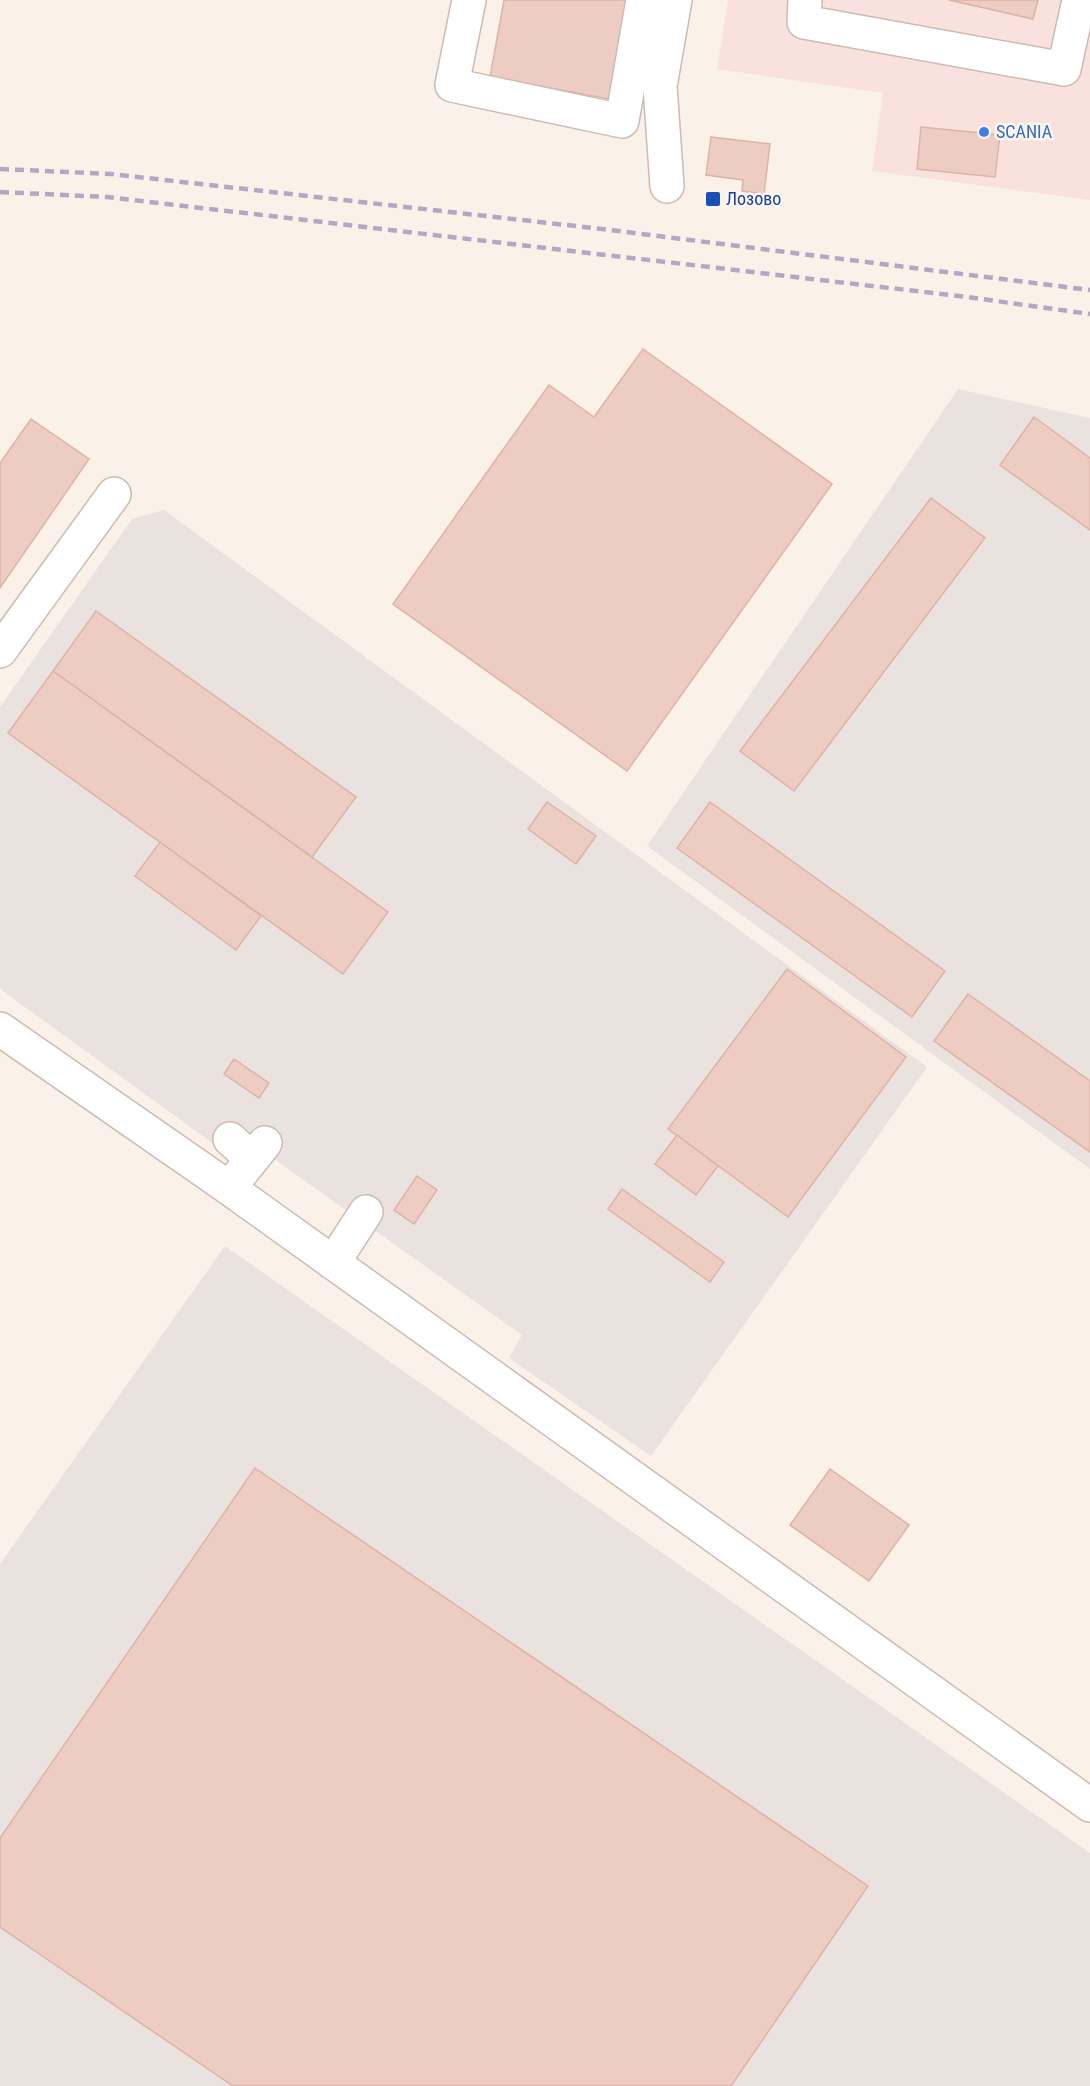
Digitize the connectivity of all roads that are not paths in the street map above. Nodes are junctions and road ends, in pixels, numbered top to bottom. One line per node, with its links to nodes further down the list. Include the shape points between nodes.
1 (469, 0): 2 (lane, via 452,85 622,121)
2 (643, 0)
3 (675, 0): 6 (lane, via 660,86)
4 (805, 0): 5 (lane, via 804,22 1064,69)
5 (1079, 0)
6 (667, 186)
7 (114, 494): 8 (lane)
8 (0, 651)
9 (0, 1029): 11 (lane)
10 (249, 1147): 11 (lane)
11 (229, 1188): 13 (lane)
12 (366, 1212): 13 (lane)
13 (333, 1263): 14 (lane)
14 (1090, 1805)

